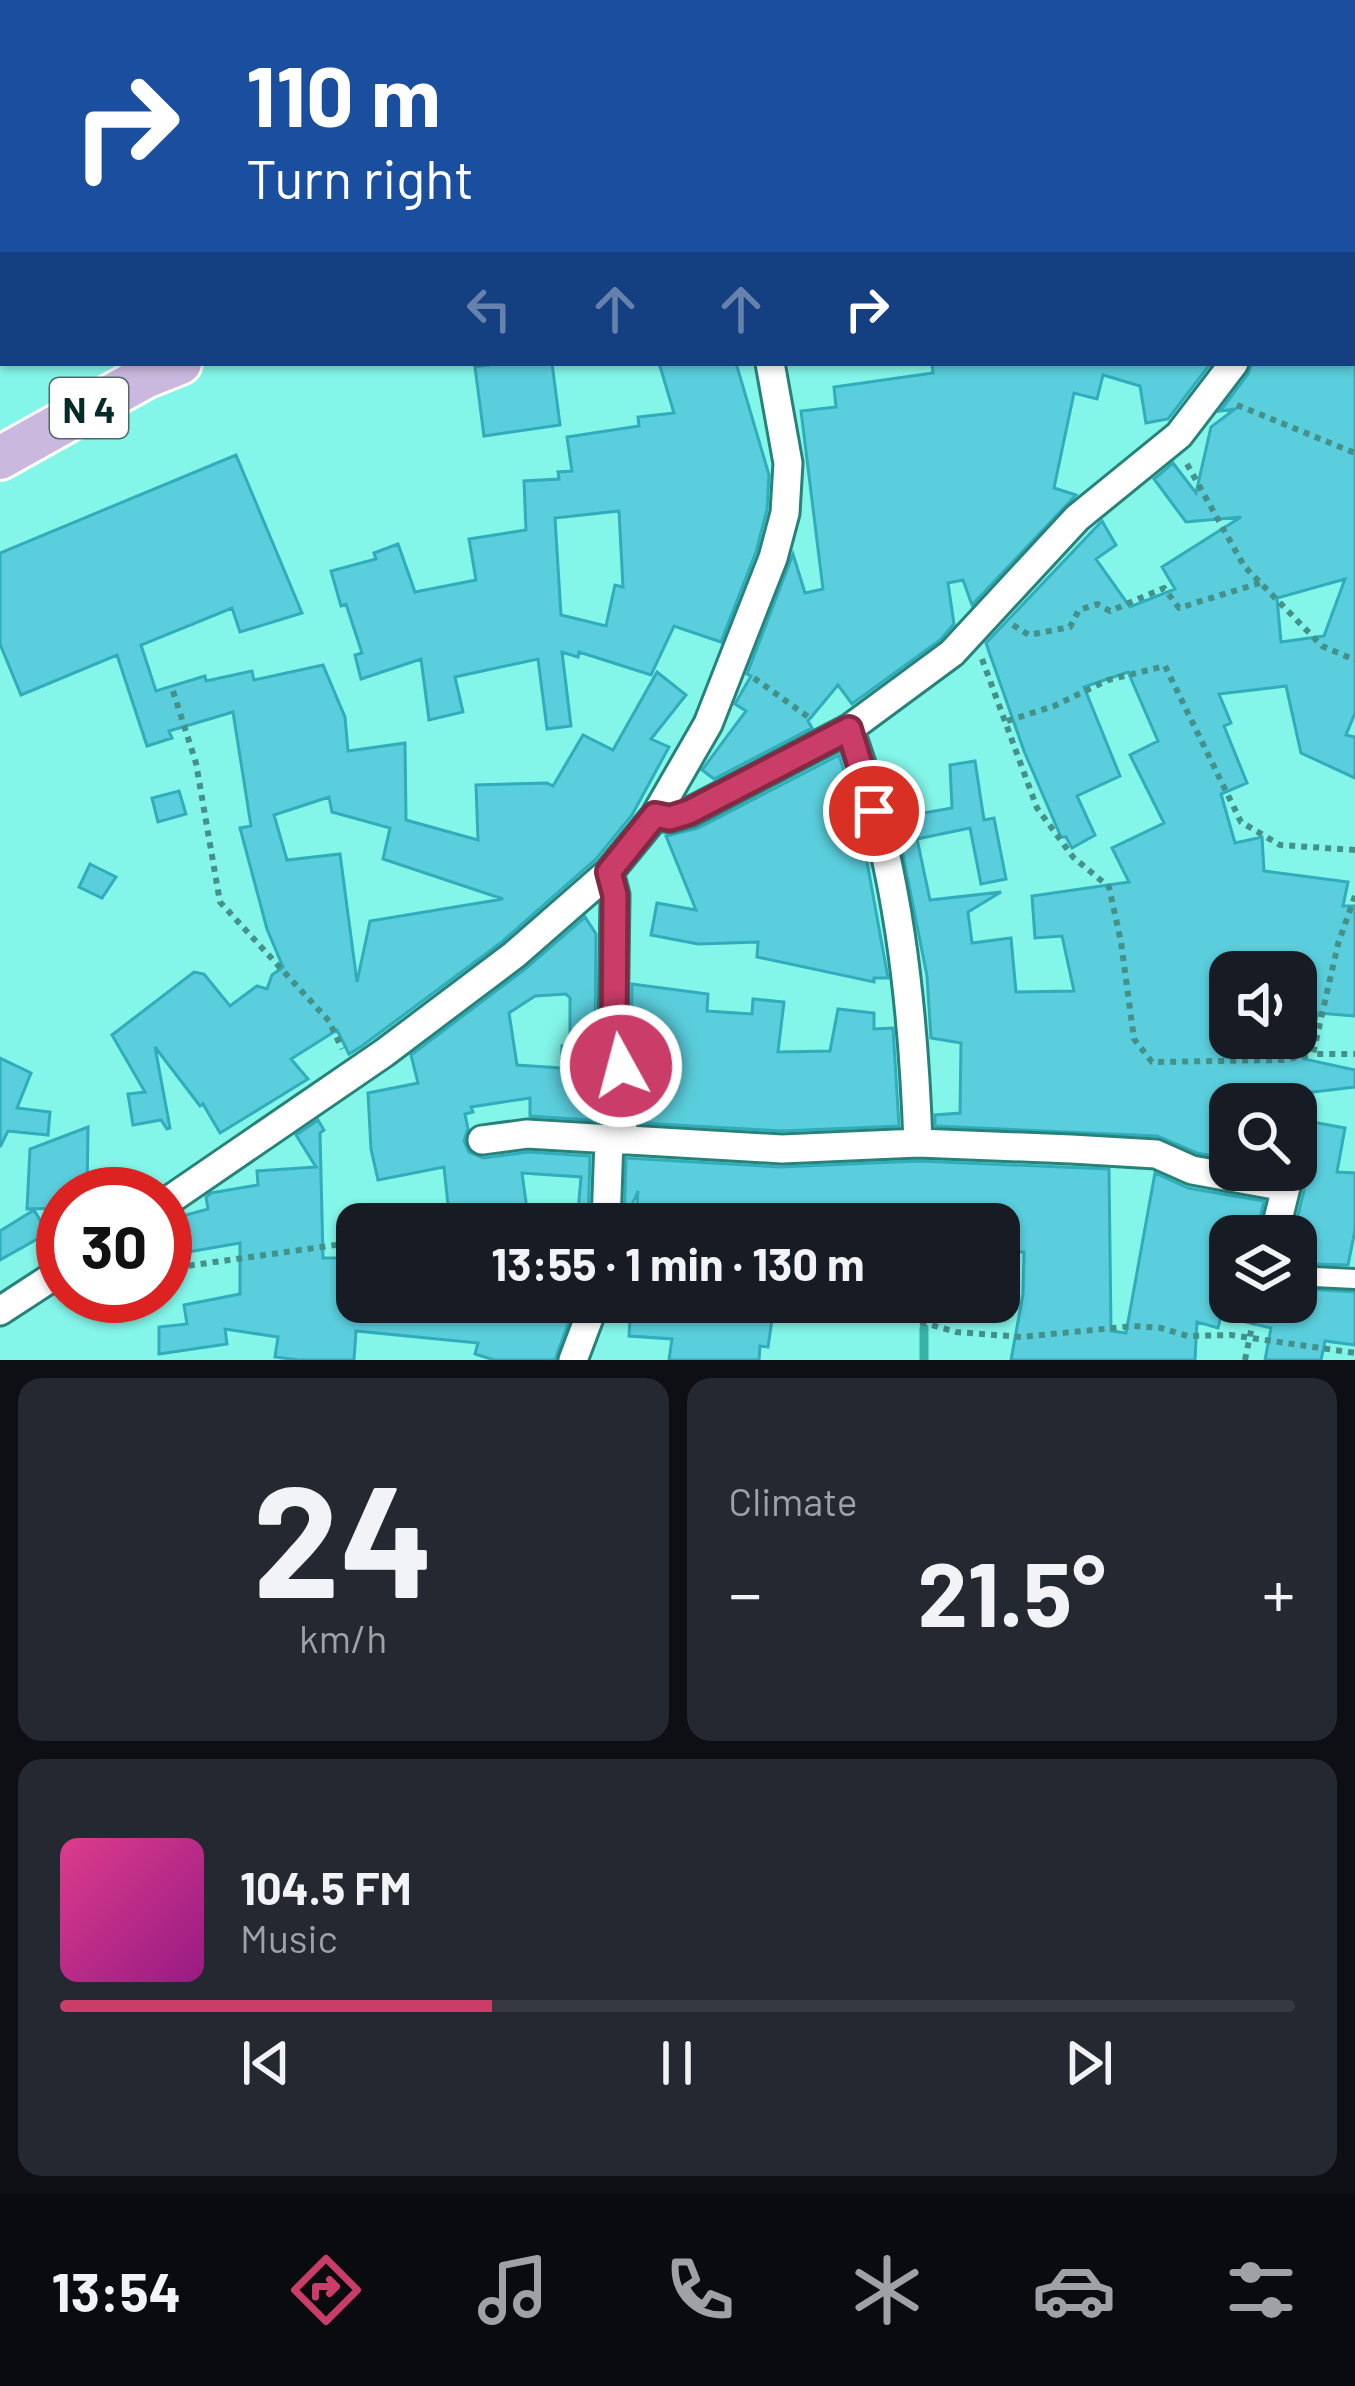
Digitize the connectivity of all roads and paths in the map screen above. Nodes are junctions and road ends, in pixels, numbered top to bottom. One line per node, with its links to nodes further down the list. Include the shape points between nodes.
1 (172, 366): 7 (main road, N 4)
2 (771, 366): 11 (street, via 788,463 785,513)
3 (1232, 366): 4 (street)
4 (1211, 394): 5 (street); 6 (path)
5 (1173, 441): 8 (path, via 1244,566); 9 (street, via 1076,518)
6 (1355, 453)
7 (0, 458)
8 (1263, 582): 9 (path, via 1180,608 1164,588 1109,610 1078,610 1070,626 1029,635 1018,626); 10 (path, via 1322,646)
9 (975, 628): 13 (path); 14 (street)
10 (1355, 660)
11 (730, 664): 14 (path); 15 (street, via 708,724)
12 (173, 692): 23 (path, via 196,763 220,902 329,1022)
13 (1006, 721): 16 (path, via 1165,666 1241,822 1280,845); 22 (path, via 1036,808 1108,887 1134,1040 1152,1062)
14 (839, 734): 15 (street, via 689,812); 26 (street, via 866,776 906,964)
15 (655, 815): 17 (street)
16 (1355, 850)
17 (609, 872): 23 (street, via 514,955); 24 (street, via 621,1066)
18 (1355, 896): 19 (path)
19 (1317, 1036)
20 (1317, 1054): 21 (path)
21 (1355, 1054)
22 (1287, 1059)
23 (354, 1074): 27 (street)
24 (616, 1139): 25 (street); 26 (street, via 782,1149); 28 (street)
25 (482, 1140)
26 (918, 1144): 29 (street, via 1156,1154 1192,1170 1286,1187)
27 (192, 1185)
28 (608, 1203)
29 (1279, 1215)
30 (336, 1247): 31 (path)
31 (192, 1265)
32 (1317, 1277): 33 (street)
33 (1355, 1279)
34 (36, 1288): 35 (street)
35 (0, 1311)
36 (587, 1323): 41 (street)
37 (924, 1323): 39 (path, via 1021,1337 1133,1326)
38 (1252, 1323): 39 (path)
39 (1248, 1337): 40 (path); 42 (path)
40 (1355, 1352)
41 (573, 1360)
42 (1245, 1360)

